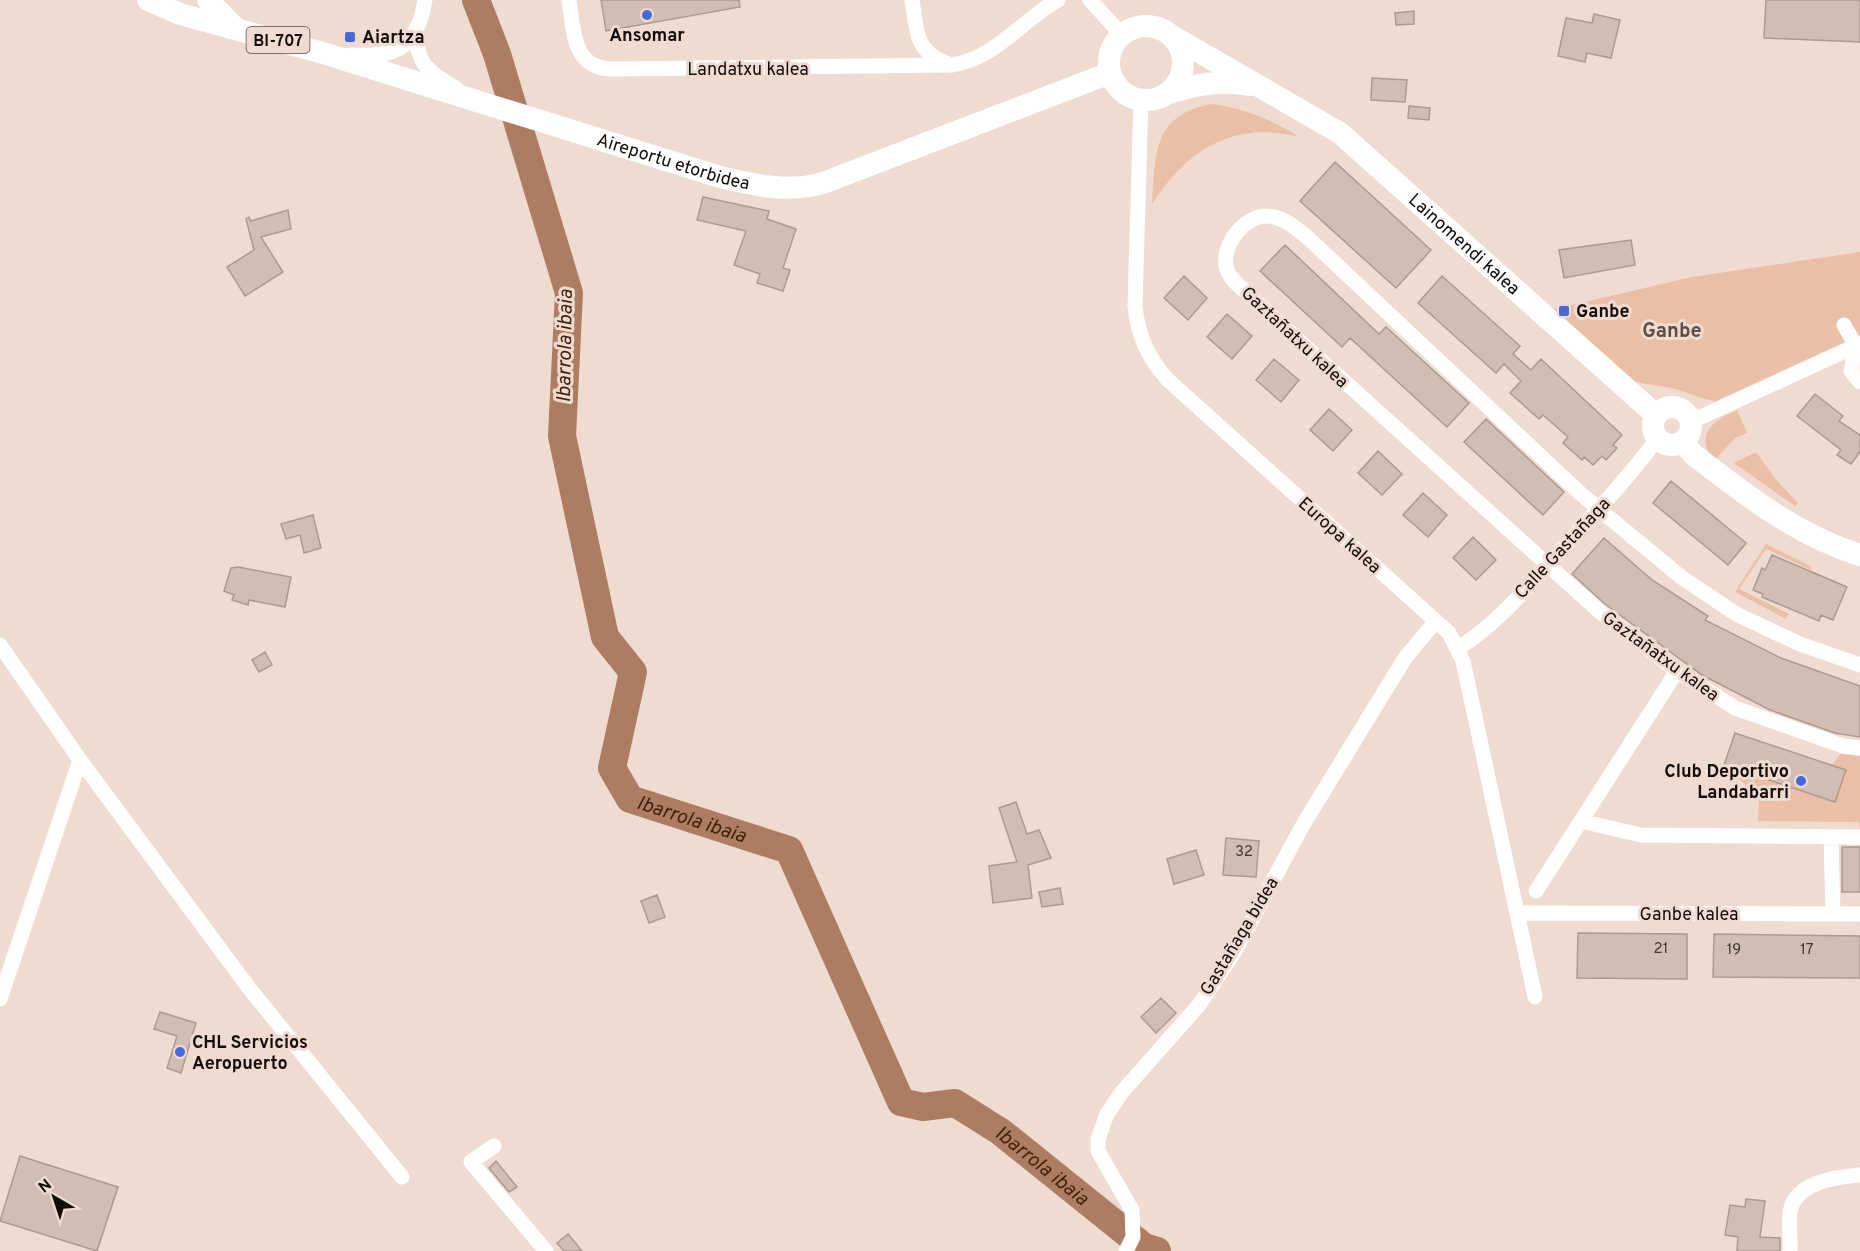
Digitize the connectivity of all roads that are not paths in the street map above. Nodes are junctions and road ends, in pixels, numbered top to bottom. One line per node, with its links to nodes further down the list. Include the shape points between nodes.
1 (148, 0): 8 (main road, BI-707, via 180,14)
2 (208, 0): 8 (main road, BI-707)
3 (425, 0): 9 (street)
4 (569, 0): 13 (street, Landatxu kalea, via 577,45 596,69)
5 (912, 0): 13 (street, via 918,40 930,57)
6 (1058, 0): 13 (street, Landatxu kalea, via 987,51 963,64)
7 (1090, 0): 10 (street)
8 (234, 27): 12 (main road, Aireportu etorbidea / BI-707)
9 (416, 28): 12 (street, via 404,46 386,56); 18 (street, via 418,52 425,68)
10 (1122, 35): 11 (main road, via 1146,26); 14 (main road, via 1110,52)
11 (1170, 35): 15 (main road, Lainomendi kalea); 16 (main road, via 1180,49 1183,68)
12 (323, 53): 18 (main road, Aireportu etorbidea)
13 (952, 65)
14 (1110, 73): 17 (main road, via 1118,88); 18 (main road, Aireportu etorbidea, via 863,170 804,189 760,186 720,177)
15 (1263, 87): 16 (main road, Lainomendi kalea, via 1228,81); 22 (main road, Lainomendi kalea, via 1340,133)
16 (1168, 93): 17 (main road)
17 (1141, 100): 28 (street, Europa kalea, via 1135,306 1138,332 1146,349 1168,380)
18 (482, 103)
19 (1844, 325): 20 (street)
20 (1858, 345): 21 (street, via 1851,371); 23 (street)
21 (1860, 382)
22 (1656, 415): 23 (main road, via 1667,407 1677,407 1687,414); 24 (main road, via 1652,426)
23 (1687, 432): 24 (main road, via 1669,445); 26 (main road, via 1694,455 1777,518 1810,536)
24 (1657, 439): 25 (street, Calle Gastañaga)
25 (1599, 509): 27 (street, Calle Gastañaga); 27 (street, Gaztañatxu kalea, via 1284,219 1264,216 1238,232 1228,247 1230,275); 31 (street, Gaztañatxu kalea, via 1681,577 1736,614 1800,644)
26 (1860, 555)
27 (1549, 564): 30 (street, Calle Gastañaga, via 1482,634); 32 (street, Gaztañatxu kalea, via 1599,611)
28 (1436, 621): 30 (street, Europa kalea); 48 (street, Gastañaga bidea, via 1405,658 1304,823 1235,951 1199,1005 1107,1114 1098,1151 1132,1210 1133,1237)
29 (0, 645): 34 (street)
30 (1457, 648): 39 (street, Europa kalea)
31 (1860, 665)
32 (1677, 671): 33 (street, Gaztañatxu kalea, via 1735,708 1843,746); 35 (street)
33 (1860, 748)
34 (80, 760): 43 (street); 46 (street, via 249,988)
35 (1581, 821): 36 (street, via 1641,835); 38 (street)
36 (1831, 837): 37 (street); 40 (street)
37 (1860, 837)
38 (1536, 891)
39 (1517, 913): 40 (street, Ganbe kalea); 42 (street, Europa kalea)
40 (1833, 914): 41 (street, Ganbe kalea)
41 (1860, 914)
42 (1535, 997)
43 (0, 999)
44 (494, 1146): 47 (street, via 471,1162)
45 (1860, 1175): 49 (street, via 1831,1178 1812,1185 1799,1196 1790,1211)
46 (402, 1177)
47 (546, 1251)
48 (1126, 1251)
49 (1790, 1251)

